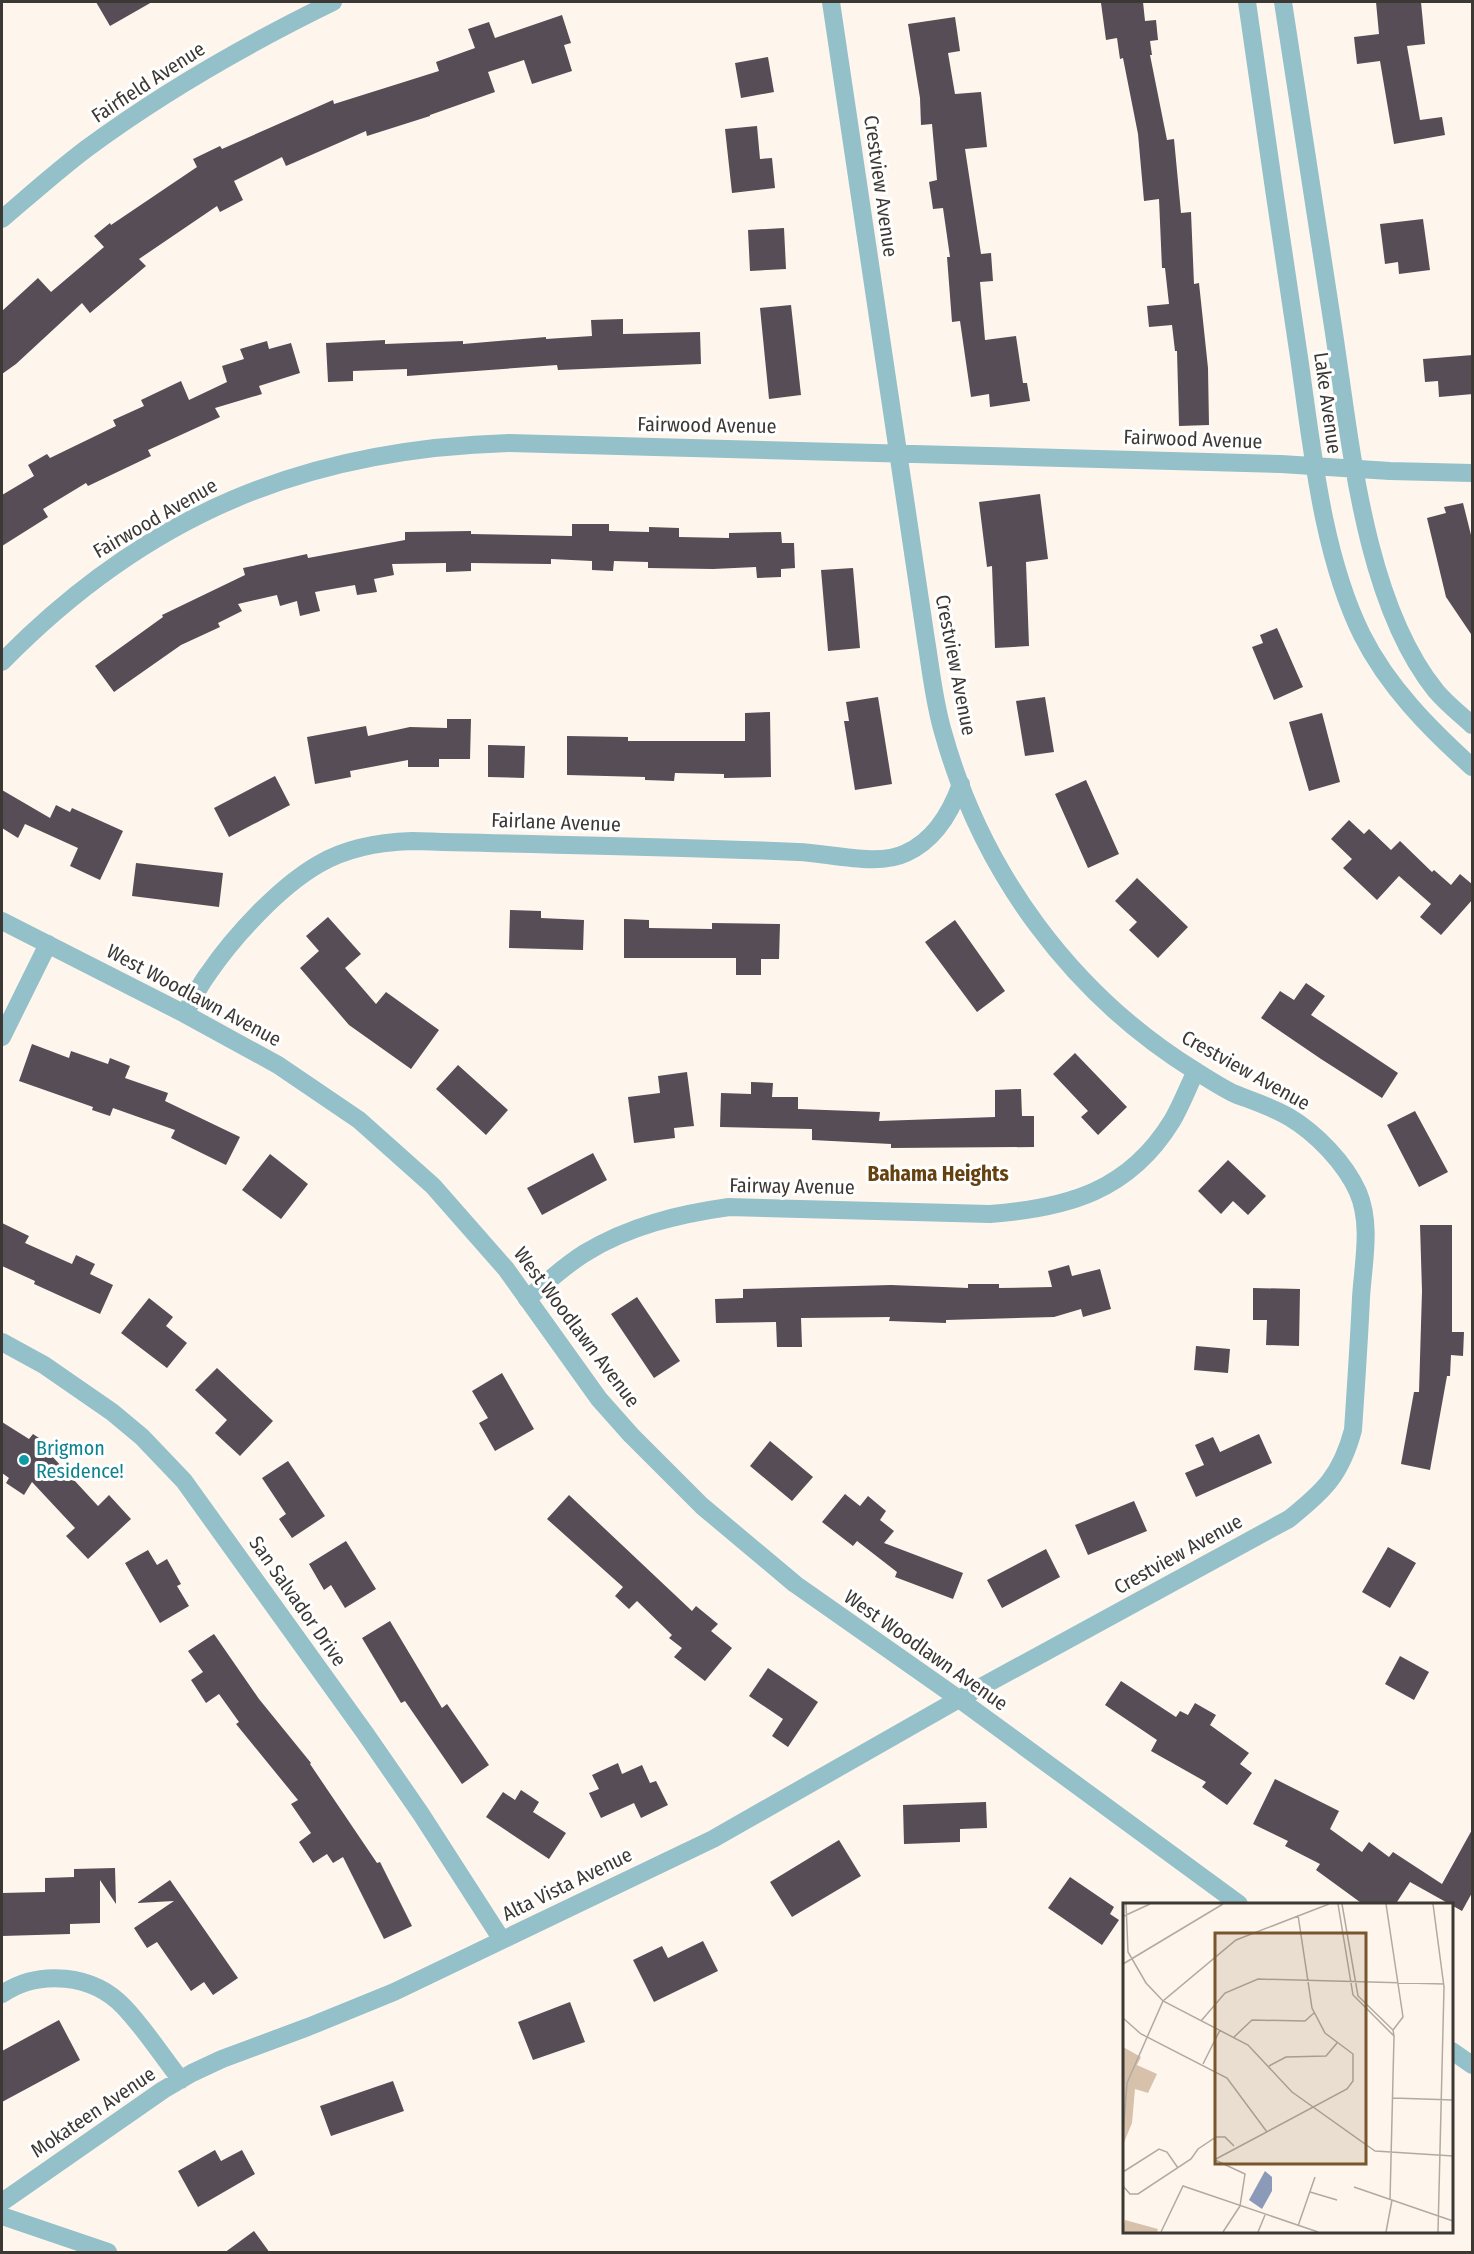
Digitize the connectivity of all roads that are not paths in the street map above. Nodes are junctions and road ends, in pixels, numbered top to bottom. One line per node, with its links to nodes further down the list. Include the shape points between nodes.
1 (333, 2): 5 (street, Fairfield Avenue, via 225,59 144,109 85,150)
2 (831, 2): 6 (street, Crestview Avenue)
3 (1247, 2): 7 (street, Lake Avenue)
4 (1283, 2): 8 (street, Lake Avenue)
5 (2, 219)
6 (898, 453): 7 (street, Fairwood Avenue); 10 (street, Fairwood Avenue, via 509,443 417,449 349,461 236,498 132,553 57,610); 13 (street, Crestview Avenue, via 942,731)
7 (1315, 466): 8 (street, Fairwood Avenue); 12 (street, Lake Avenue, via 1338,577 1363,637 1399,691)
8 (1355, 469): 9 (street, Fairwood Avenue); 11 (street, Lake Avenue, via 1370,544 1394,616 1415,660 1436,691)
9 (1473, 473)
10 (2, 662)
11 (1473, 725)
12 (1473, 767)
13 (961, 784): 16 (street, Fairlane Avenue, via 946,817 921,844 905,854 881,859 801,852 436,841 364,846 320,864 293,882 241,932 207,974); 18 (street, Crestview Avenue, via 998,862 1052,946 1117,1014)
14 (2, 921): 15 (street, West Woodlawn Avenue)
15 (48, 944): 16 (street, West Woodlawn Avenue); 17 (street)
16 (185, 1014): 19 (street, West Woodlawn Avenue, via 278,1065 359,1120 433,1186 506,1269)
17 (2, 1037)
18 (1196, 1071): 19 (street, Fairway Avenue, via 1173,1119 1144,1157 1105,1187 1083,1197 1055,1206 990,1214 729,1207 696,1211 607,1241); 21 (street, Crestview Avenue, via 1296,1122 1328,1150 1358,1192 1366,1241 1349,1447 1320,1494 1289,1519)
19 (527, 1299): 21 (street, West Woodlawn Avenue, via 599,1399 702,1506 795,1584)
20 (2, 1341): 23 (street, San Salvador Drive, via 112,1412 142,1437 198,1498 422,1814)
21 (959, 1699): 22 (street, West Woodlawn Avenue); 23 (street, Alta Vista Avenue, via 713,1839)
22 (1236, 1903)
23 (502, 1940): 27 (street, Alta Vista Avenue, via 394,1992 222,2059)
24 (2, 1994): 27 (street, via 11,1987 50,1978 66,1978 98,1988 124,2007)
25 (1453, 2052): 26 (street)
26 (1473, 2065)
27 (181, 2080): 28 (street, Mokateen Avenue)
28 (2, 2202)
29 (2, 2216): 30 (street)
30 (108, 2253)

